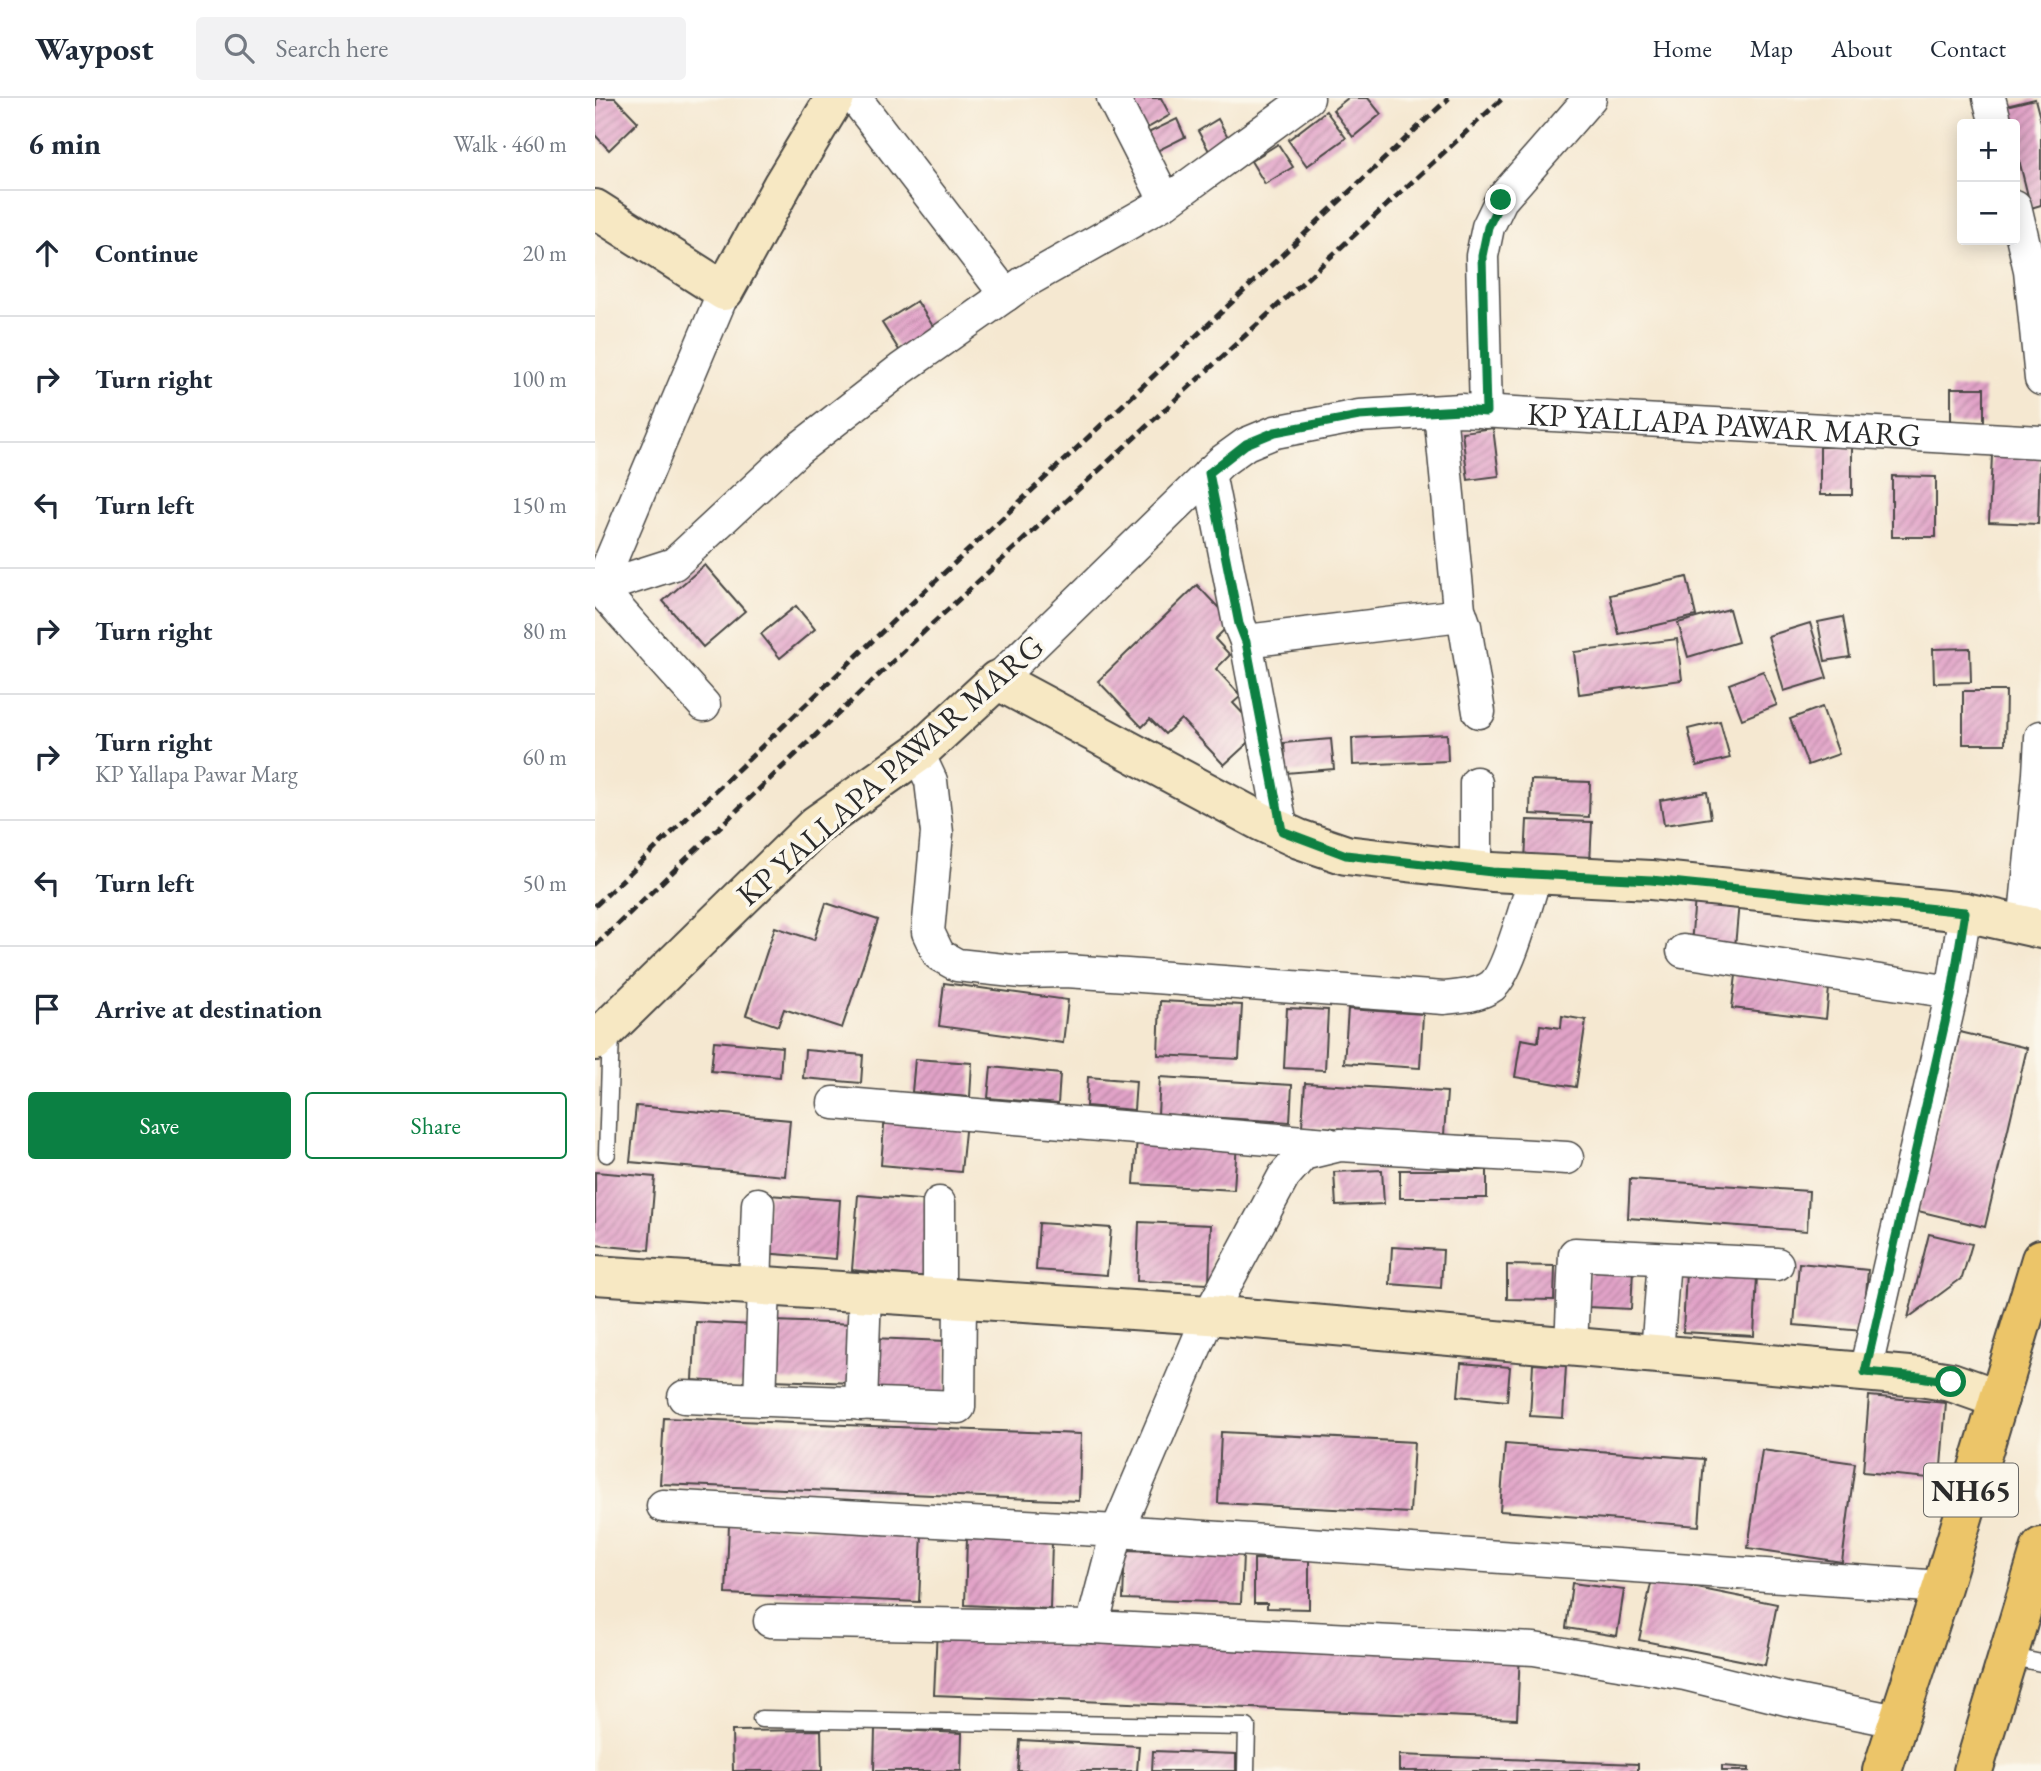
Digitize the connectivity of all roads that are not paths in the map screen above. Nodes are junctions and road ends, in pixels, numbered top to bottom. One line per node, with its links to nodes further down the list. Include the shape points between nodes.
1 (835, 98): 9 (street)
2 (855, 98): 10 (street)
3 (1113, 98): 6 (street)
4 (1590, 98): 13 (street, via 1501,200 1488,227 1482,256)
5 (1292, 103): 6 (street)
6 (1166, 202): 10 (street)
7 (595, 209): 9 (street)
8 (2020, 229): 11 (street)
9 (724, 291): 16 (street)
10 (1006, 295): 16 (street, via 797,450 674,564)
11 (2041, 379)
12 (1440, 412): 13 (street, KP YALLAPA PAWAR MARG); 15 (street, KP YALLAPA PAWAR MARG, via 1359,416 1275,432 1246,444); 17 (street)
13 (1486, 412): 14 (street, KP YALLAPA PAWAR MARG)
14 (2041, 442)
15 (1209, 473): 18 (street); 19 (street, KP YALLAPA PAWAR MARG)
16 (597, 590): 20 (street)
17 (1461, 615): 18 (street); 21 (street)
18 (1246, 642): 25 (street)
19 (997, 680): 23 (street, KP YALLAPA PAWAR MARG); 25 (street)
20 (704, 705)
21 (1479, 712)
22 (2041, 737): 29 (street)
23 (918, 753): 27 (street, via 931,781 937,833 928,932 939,955 957,965 1444,998 1472,995 1493,985 1507,961); 32 (street, KP YALLAPA PAWAR MARG, via 816,825)
24 (1476, 783): 26 (street)
25 (1282, 831): 26 (street, via 1346,855)
26 (1476, 870): 27 (street)
27 (1536, 874): 28 (street, via 1651,880)
28 (1965, 912): 29 (street); 31 (street)
29 (2032, 928)
30 (1683, 951): 31 (street)
31 (1952, 992): 49 (street)
32 (603, 1034): 35 (lane)
33 (834, 1103): 34 (street)
34 (1340, 1145): 36 (street); 46 (street, via 1303,1154 1284,1176)
35 (607, 1154)
36 (1567, 1158)
37 (939, 1203): 45 (street)
38 (758, 1204): 43 (street)
39 (1664, 1259): 41 (street); 47 (street, via 1575,1254); 48 (street)
40 (2041, 1259): 51 (highway, NH65)
41 (1777, 1264)
42 (595, 1275): 43 (street)
43 (759, 1286): 44 (street); 52 (street)
44 (865, 1293): 45 (street); 53 (street)
45 (950, 1298): 46 (street); 53 (street, via 959,1407)
46 (1209, 1315): 47 (street); 55 (street)
47 (1571, 1347): 48 (street)
48 (1657, 1354): 49 (street)
49 (1865, 1372): 51 (street, via 1951,1382)
50 (684, 1397): 52 (street)
51 (1999, 1399): 57 (highway, NH65)
52 (760, 1400): 53 (street)
53 (861, 1404)
54 (663, 1506): 55 (street)
55 (1117, 1531): 57 (street); 59 (street)
56 (2041, 1547): 60 (highway, NH65)
57 (1942, 1587): 62 (highway, NH65)
58 (770, 1621): 59 (street)
59 (1092, 1627): 62 (street, via 1534,1649 1685,1674)
60 (2025, 1659): 65 (highway, NH65)
61 (761, 1719): 63 (lane, via 1247,1727)
62 (1897, 1721): 64 (highway, NH65)
63 (1246, 1771)
64 (1882, 1771)
65 (1973, 1771)

